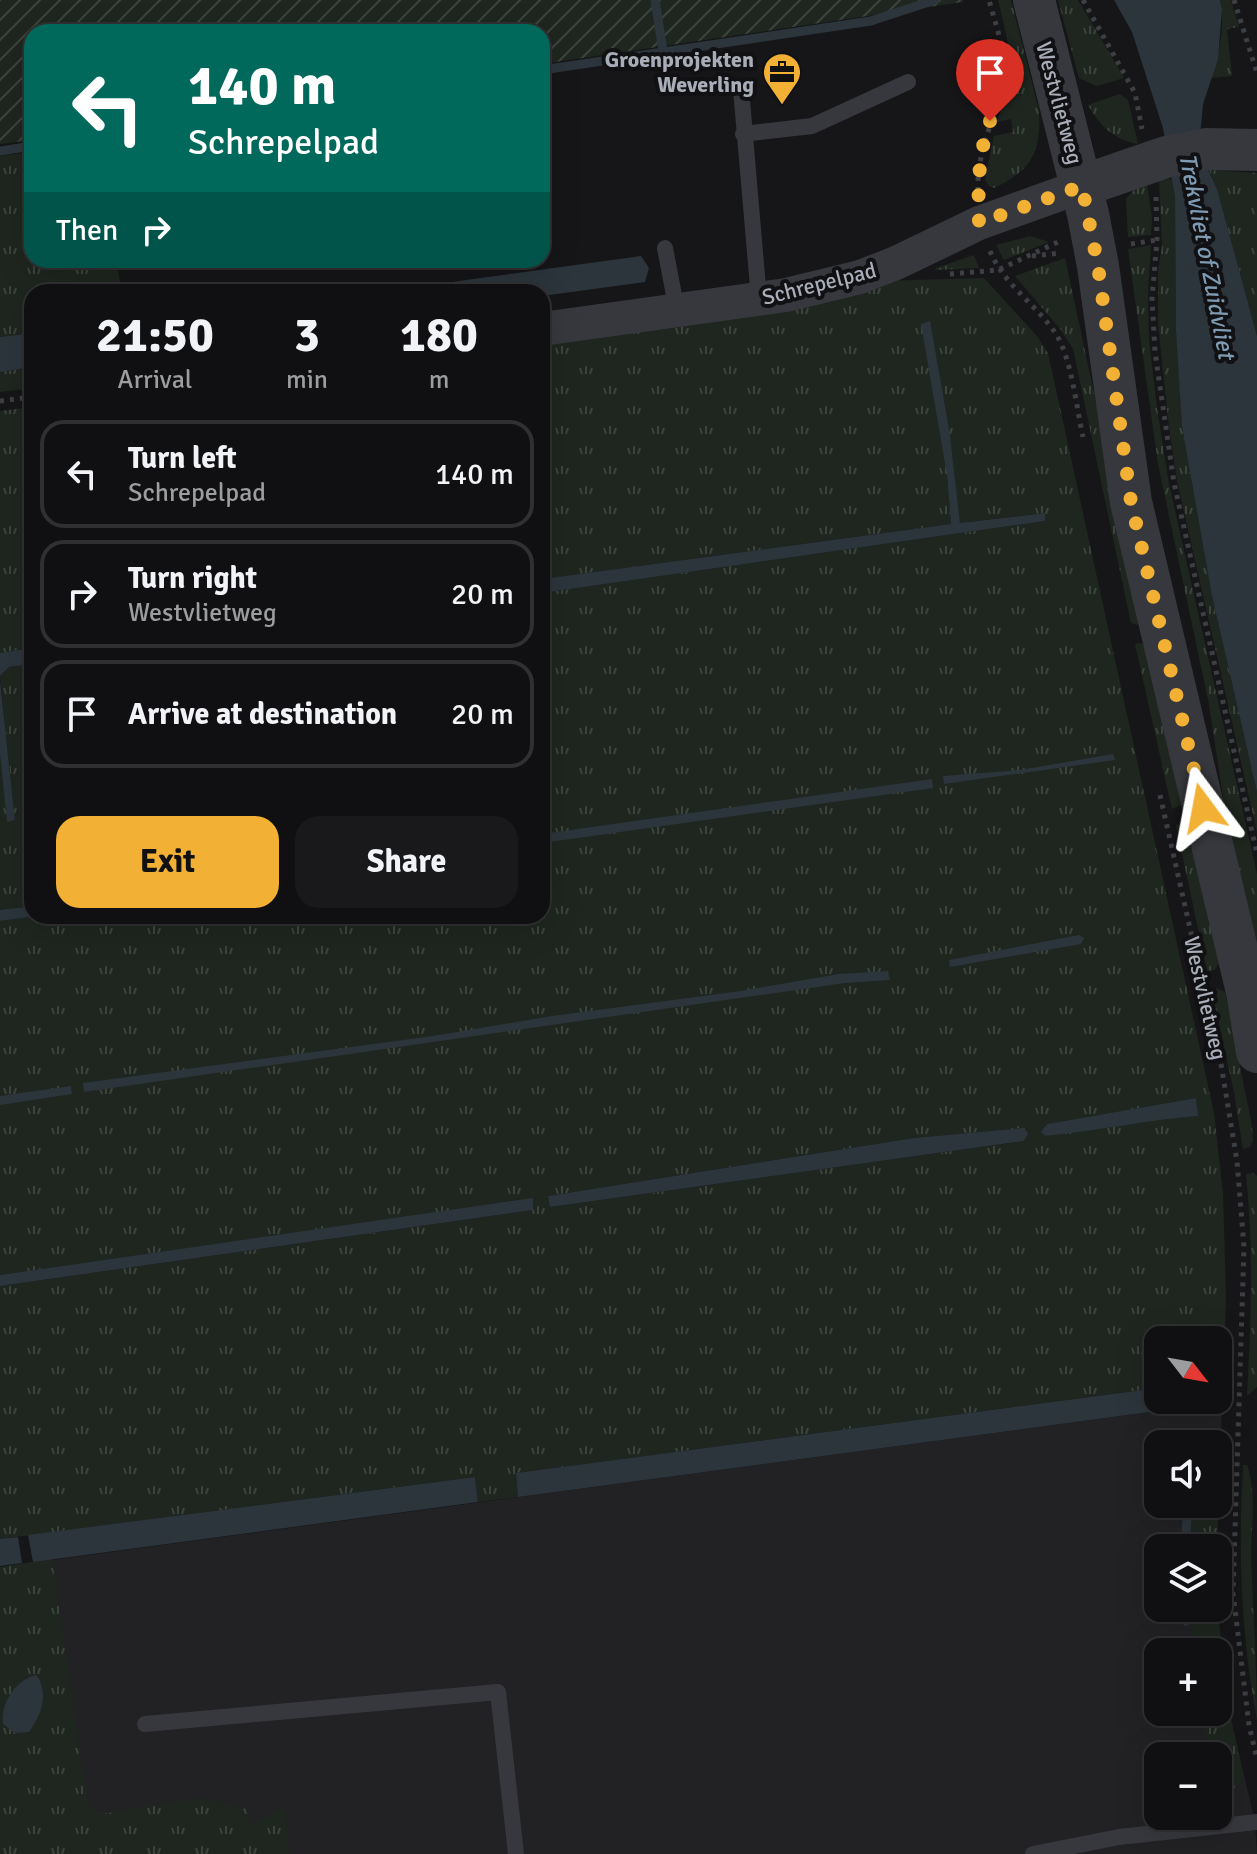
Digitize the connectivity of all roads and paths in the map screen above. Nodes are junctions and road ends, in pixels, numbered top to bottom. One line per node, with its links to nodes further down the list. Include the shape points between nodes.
1 (989, 0): 12 (path, Westvlietweg, via 1005,65 977,178)
2 (1034, 0): 11 (street, Westvlietweg)
3 (1083, 0): 10 (path)
4 (1234, 0): 5 (path)
5 (1257, 73)
6 (908, 82): 8 (lane, via 812,126)
7 (741, 89): 8 (lane)
8 (743, 134): 15 (lane)
9 (1257, 150): 10 (street)
10 (1173, 156): 11 (street); 22 (path, via 1157,204 1155,352 1174,483)
11 (1082, 186): 12 (street, Schrepelpad); 24 (street, Westvlietweg, via 1131,502 1247,992)
12 (979, 223): 15 (street, Schrepelpad, via 860,277)
13 (665, 248): 16 (lane)
14 (998, 270): 20 (path, via 1058,338)
15 (759, 299): 16 (street, Schrepelpad)
16 (677, 311): 17 (street, Schrepelpad)
17 (550, 328)
18 (24, 398): 19 (path)
19 (0, 401)
20 (1083, 441)
21 (1158, 789): 23 (path, Westvlietweg)
22 (1257, 854)
23 (1217, 1045)
24 (1238, 1056): 26 (path, Westvlietweg, via 1230,1103 1244,1247 1233,1593)
25 (145, 1724): 28 (lane, via 498,1692)
26 (1257, 1759)
27 (1257, 1822): 29 (lane, via 1119,1837)
28 (516, 1854)
29 (1033, 1854)

